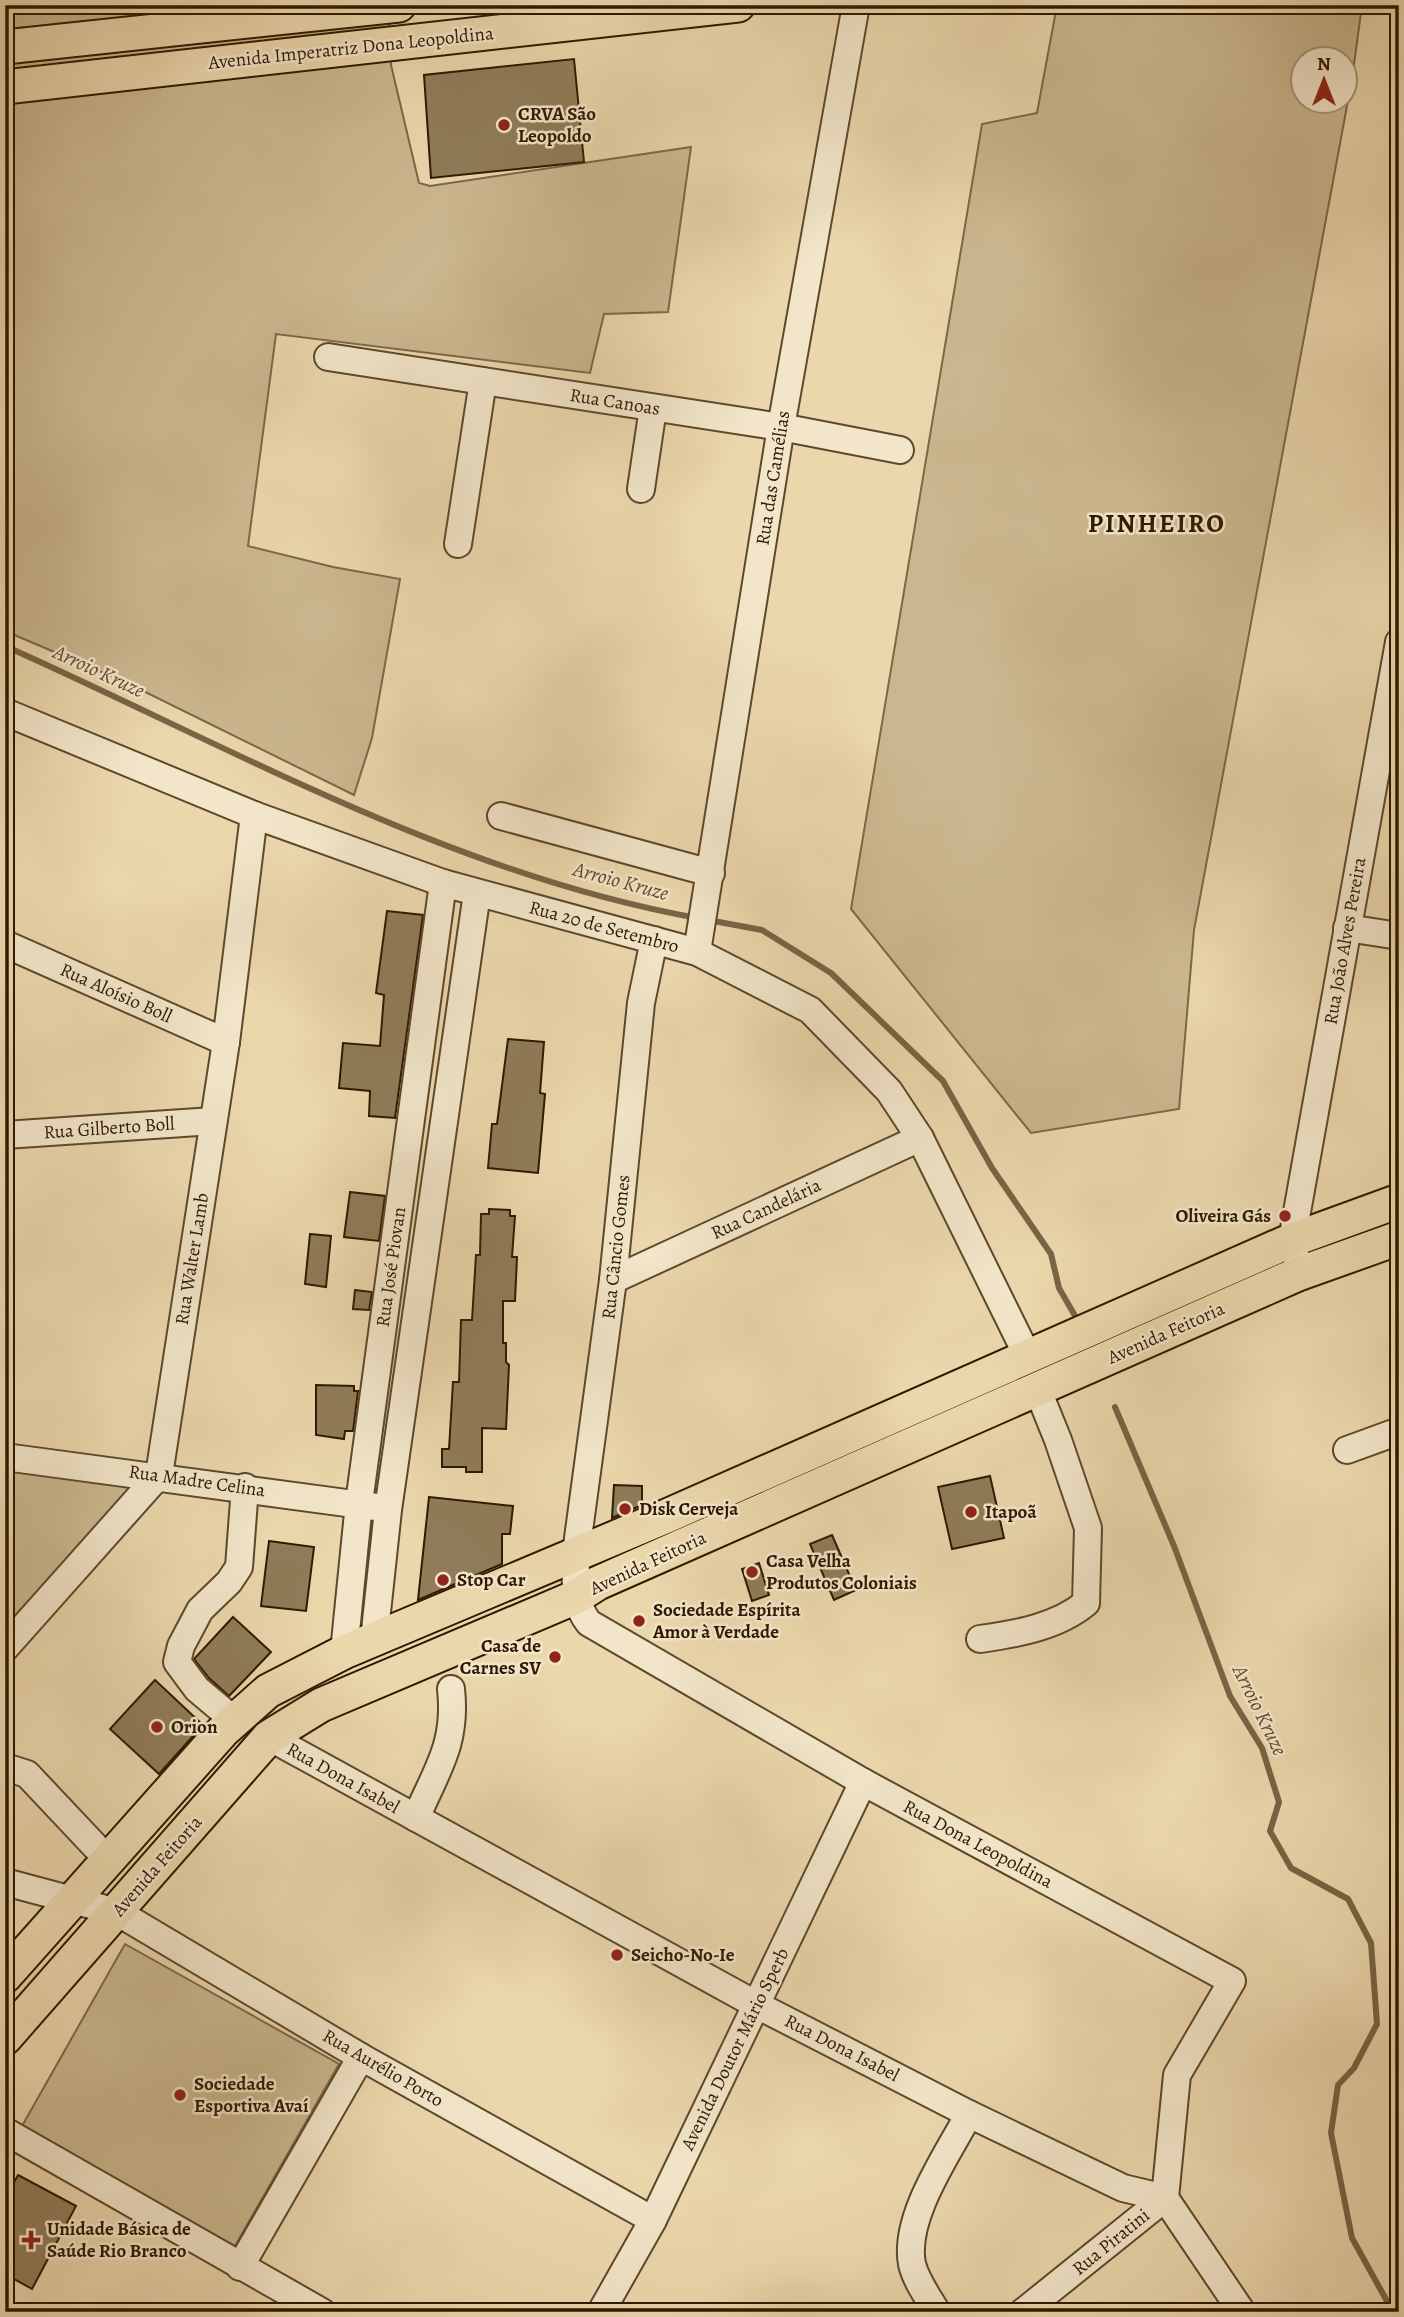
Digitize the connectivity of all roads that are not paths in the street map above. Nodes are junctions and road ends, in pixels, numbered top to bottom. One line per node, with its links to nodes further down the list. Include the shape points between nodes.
1 (399, 5): 4 (main road, Avenida Imperatriz Dona Leopoldina)
2 (738, 5): 5 (main road, Avenida Imperatriz Dona Leopoldina)
3 (856, 5): 9 (street, Rua das Camélias)
4 (5, 47)
5 (5, 87)
6 (328, 357): 7 (street, Rua Canoas)
7 (482, 381): 8 (street, Rua Canoas); 12 (street)
8 (653, 408): 9 (street, Rua Canoas); 11 (street)
9 (781, 427): 10 (street, Rua Canoas); 17 (street, Rua das Camélias)
10 (900, 450)
11 (641, 489)
12 (458, 544)
13 (1399, 642): 20 (street, Rua João Alves Pereira)
14 (5, 712): 15 (street, Rua 20 de Setembro)
15 (254, 814): 18 (street, Rua 20 de Setembro); 25 (street, Rua Walter Lamb)
16 (501, 816): 17 (street)
17 (711, 873): 24 (street, Rua das Camélias)
18 (443, 883): 19 (street, Rua 20 de Setembro); 40 (street, Rua José Piovan)
19 (477, 893): 22 (street, Rua 20 de Setembro); 41 (street, Rua José Piovan)
20 (1347, 928): 21 (street); 31 (street, Rua João Alves Pereira)
21 (1399, 936)
22 (654, 940): 24 (street, Rua 20 de Setembro); 33 (street, Rua Câncio Gomes, via 641,1003)
23 (5, 944): 25 (street, Rua Aloísio Boll)
24 (697, 952): 28 (street, Rua 20 de Setembro, via 810,1010 889,1091)
25 (226, 1042): 26 (street, Rua Walter Lamb)
26 (213, 1121): 27 (street, Rua Gilberto Boll); 38 (street, Rua Walter Lamb)
27 (5, 1135)
28 (920, 1138): 33 (street, Rua Candelária); 34 (street, Rua 20 de Setembro)
29 (1399, 1201): 31 (main road, Avenida Feitoria)
30 (1399, 1238): 32 (main road, Avenida Feitoria)
31 (1292, 1240): 32 (street, Rua João Alves Pereira); 34 (main road, Avenida Feitoria)
32 (1298, 1275): 34 (main road, Avenida Feitoria)
33 (613, 1280): 42 (street, Rua Câncio Gomes)
34 (1042, 1369): 42 (main road, Avenida Feitoria); 43 (main road, Avenida Feitoria); 44 (street, Rua 20 de Setembro, via 1058,1440 1088,1528 1086,1603 1068,1618)
35 (1399, 1431): 36 (street)
36 (1347, 1450)
37 (5, 1457): 38 (street, Rua Madre Celina)
38 (159, 1475): 39 (street, Rua Madre Celina); 46 (street)
39 (245, 1487): 40 (street, Rua Madre Celina); 49 (street, via 239,1567 200,1610 177,1662 197,1689)
40 (359, 1503): 41 (street, Rua Madre Celina); 47 (street, Rua José Piovan)
41 (388, 1510): 45 (street, Rua José Piovan)
42 (576, 1553): 43 (street); 45 (main road, Avenida Feitoria)
43 (576, 1597): 50 (main road, Avenida Feitoria, via 321,1705); 52 (street, Rua Dona Leopoldina, via 580,1612 590,1623)
44 (979, 1639)
45 (374, 1640): 47 (main road, Avenida Feitoria)
46 (5, 1648)
47 (344, 1652): 49 (main road, Avenida Feitoria, via 268,1691)
48 (451, 1689): 53 (street, via 454,1715 449,1748)
49 (234, 1721): 54 (main road, Avenida Feitoria)
50 (269, 1737): 53 (street, Rua Dona Isabel); 57 (main road, Avenida Feitoria)
51 (5, 1767): 54 (street, via 27,1774)
52 (863, 1782): 59 (street, Avenida Doutor Mário Sperb); 64 (street, Rua Dona Leopoldina, via 1232,1980 1177,2075)
53 (416, 1818): 59 (street, Rua Dona Isabel)
54 (109, 1861): 56 (main road, Avenida Feitoria)
55 (5, 1882): 56 (street, Rua Aurélio Porto)
56 (75, 1900): 57 (street, Rua Aurélio Porto); 58 (main road, Avenida Feitoria)
57 (117, 1912): 60 (main road, Avenida Feitoria); 61 (street, Rua Aurélio Porto)
58 (5, 1976)
59 (757, 2005): 62 (street, Rua Dona Isabel); 65 (street, Avenida Doutor Mário Sperb)
60 (5, 2038)
61 (361, 2057): 65 (street, Rua Aurélio Porto); 66 (street)
62 (969, 2114): 64 (street, Rua Dona Isabel, via 1123,2188); 70 (street, via 919,2210 911,2240 917,2278)
63 (5, 2131): 66 (street)
64 (1165, 2198): 71 (street, Rua Piratini); 72 (street)
65 (653, 2220): 69 (street, Avenida Doutor Mário Sperb)
66 (240, 2267): 67 (street)
67 (294, 2305): 68 (street)
68 (322, 2312)
69 (601, 2312)
70 (937, 2312)
71 (1023, 2312)
72 (1242, 2312)

